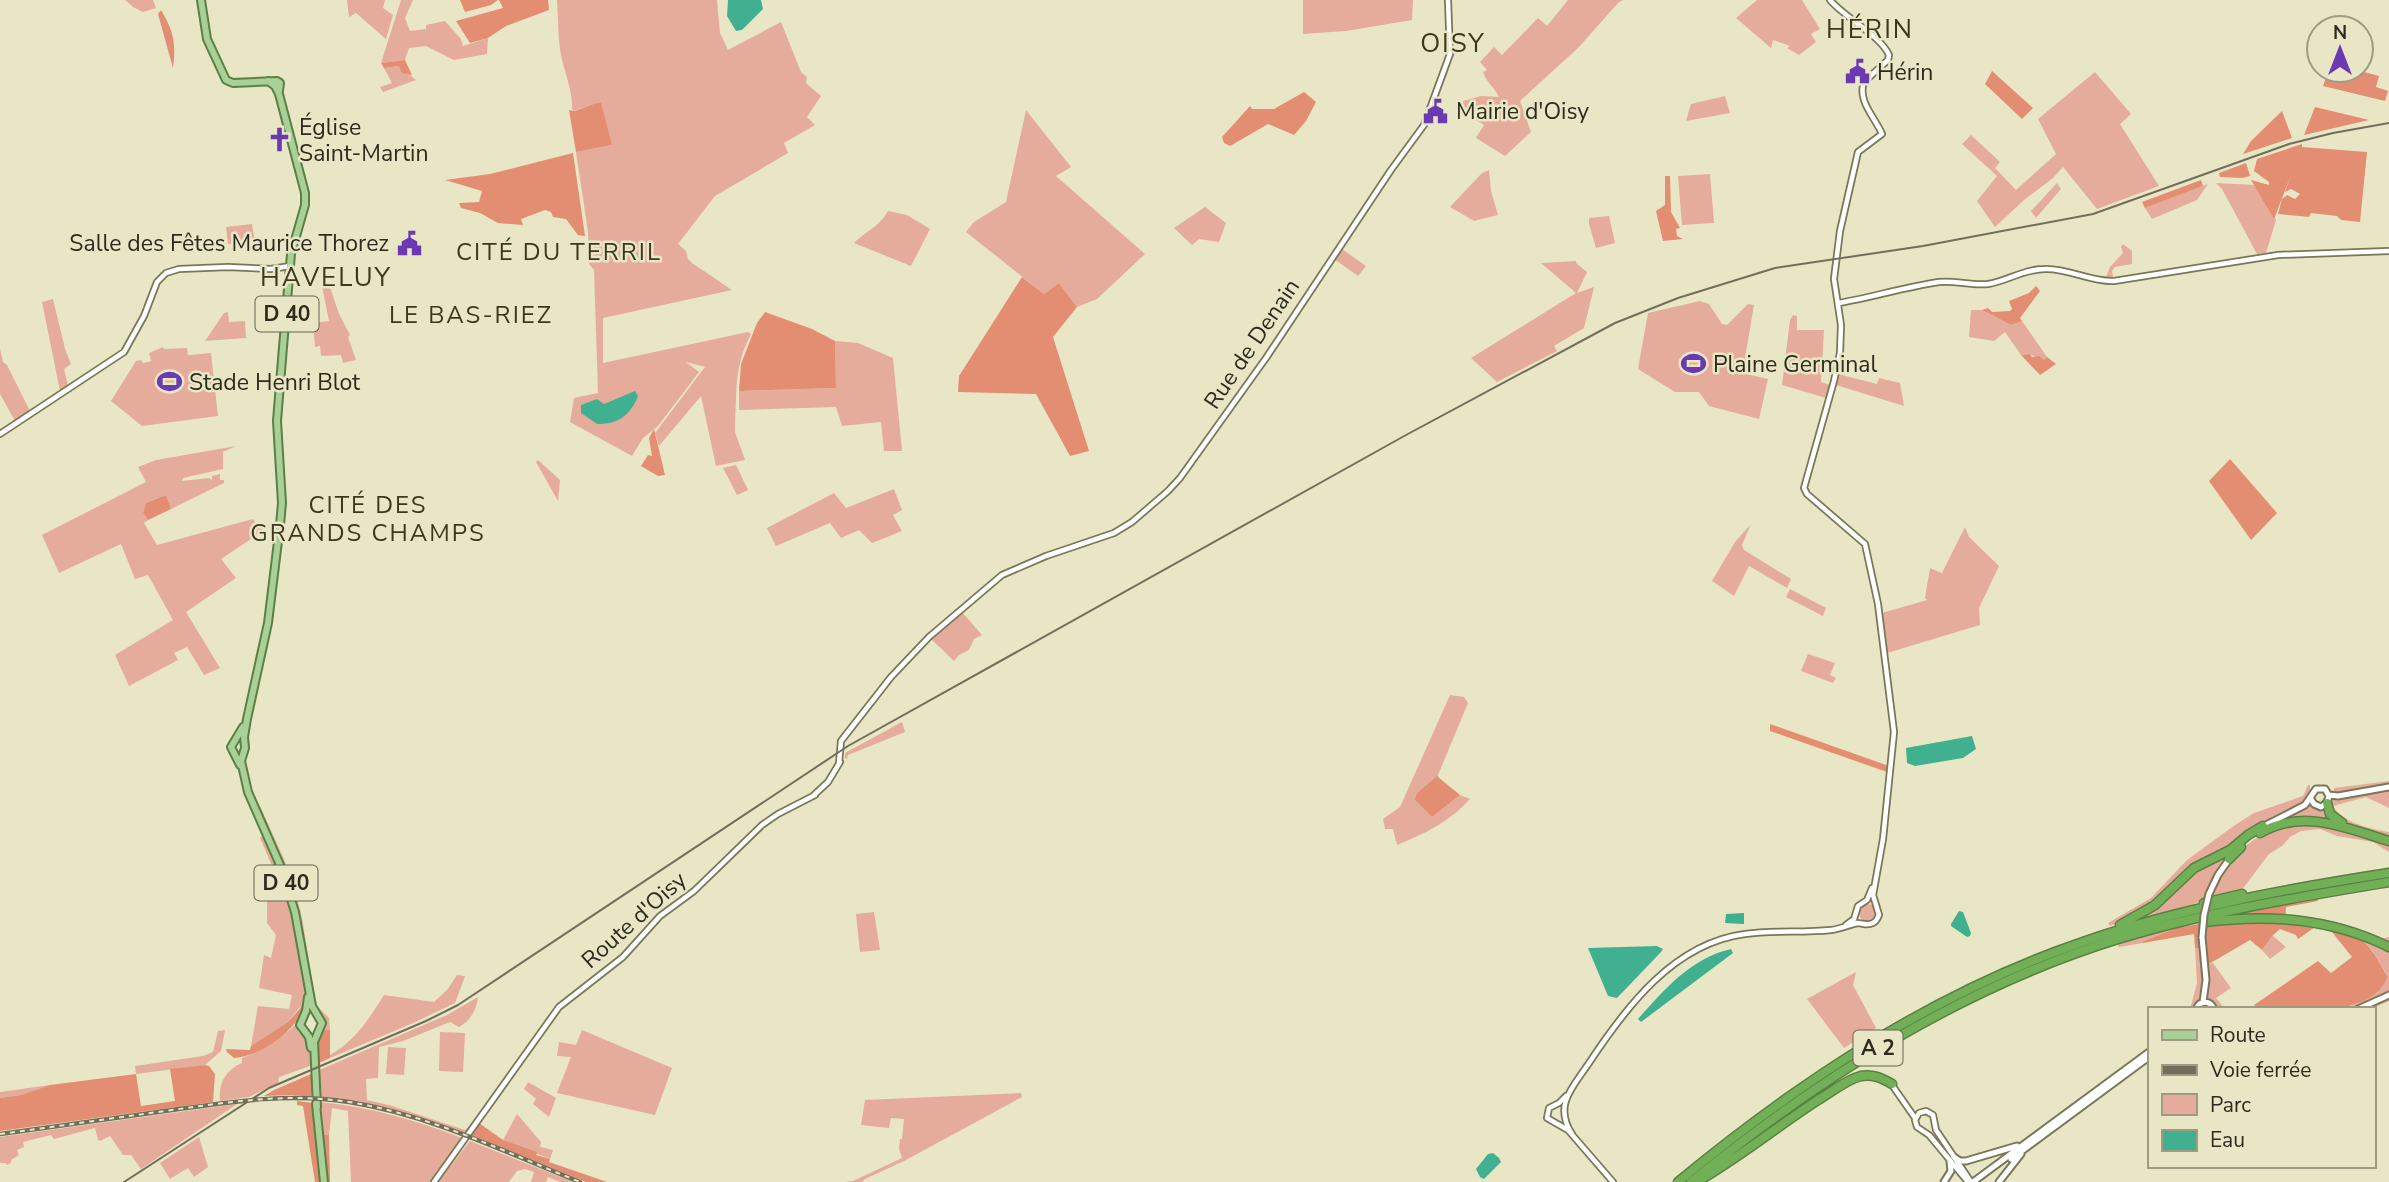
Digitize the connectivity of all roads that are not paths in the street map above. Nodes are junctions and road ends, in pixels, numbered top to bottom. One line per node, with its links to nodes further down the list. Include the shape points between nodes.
1 (201, 0): 5 (main road, D 40, via 207,39 225,78 233,83 275,85 305,193)
2 (1448, 0): 9 (street, Rue de Denain, via 1450,54 1424,125 1177,481 1118,532 1008,571 929,636)
3 (1830, 0): 6 (street, via 1886,48 1889,57 1864,82 1862,90 1882,133 1857,157 1836,254 1834,281)
4 (2389, 251): 6 (street, via 2259,255 2111,281 2044,269 1987,284 1941,282)
5 (290, 266): 7 (street, via 174,270 165,275 156,284 124,352); 8 (main road, D 40, via 278,417 282,510 268,622)
6 (1839, 303): 24 (street, via 1838,362 1804,489 1865,544 1879,612 1894,739)
7 (0, 434)
8 (247, 719): 10 (main road, D 40); 11 (main road, D 40)
9 (855, 723): 60 (street, Route d'Oisy, via 828,782 800,805 766,822 694,891 662,914 621,959 562,1005)
10 (236, 740): 11 (main road); 13 (main road, D 40, via 231,747)
11 (244, 743): 12 (main road, D 40)
12 (243, 752): 13 (main road); 14 (main road, D 40)
13 (234, 753): 14 (main road, D 40)
14 (244, 776): 34 (main road, D 40, via 290,894)
15 (2389, 787): 17 (main road)
16 (2311, 799): 17 (main road, via 2317,806); 17 (main road, via 2317,788 2323,789); 18 (main road)
17 (2328, 799): 19 (highway, via 2328,811 2334,818)
18 (2263, 826): 21 (main road); 32 (highway, via 2189,871 2145,912)
19 (2367, 834): 20 (highway); 21 (highway, via 2323,822 2292,821 2260,833)
20 (2389, 841)
21 (2228, 859): 36 (main road, bridge, via 2204,915)
22 (2389, 873): 30 (highway, A 2, via 2259,897)
23 (2389, 882): 30 (highway, A 2)
24 (1874, 883): 26 (street); 27 (street)
25 (2242, 894): 30 (highway, via 2202,904)
26 (1865, 902): 27 (street); 28 (street)
27 (1875, 904): 29 (street, via 1878,919)
28 (1856, 915): 29 (street); 31 (street)
29 (1862, 923): 31 (street)
30 (2155, 924): 32 (highway, A 2); 33 (highway, via 2294,919 2345,928); 63 (highway, A 2, via 2041,966 1918,1025 1802,1098)
31 (1839, 928): 46 (street, via 1741,934 1693,951 1668,969 1621,1017)
32 (2070, 946): 62 (highway, A 2, via 1964,992 1868,1044 1772,1109)
33 (2389, 947)
34 (308, 985): 40 (main road, D 40); 41 (main road, D 40)
35 (2389, 995): 39 (main road)
36 (2203, 1002): 37 (main road); 38 (main road)
37 (2198, 1007)
38 (2212, 1007)
39 (2362, 1007)
40 (316, 1015): 41 (main road); 43 (main road, via 322,1024)
41 (304, 1016): 42 (main road, via 300,1027)
42 (307, 1034): 43 (main road); 48 (main road)
43 (316, 1034): 48 (main road)
44 (2148, 1055): 56 (main road)
45 (1892, 1084): 51 (street); 64 (highway, via 1871,1075 1849,1081)
46 (1569, 1093): 47 (street); 49 (street)
47 (1555, 1105): 49 (street); 52 (street, via 1546,1117)
48 (317, 1107): 58 (main road)
49 (1563, 1110): 50 (street)
50 (1564, 1117): 52 (street); 55 (street)
51 (1915, 1119): 53 (street, via 1928,1111); 54 (street)
52 (1558, 1123): 55 (street)
53 (1935, 1125): 54 (street); 57 (street)
54 (1924, 1132): 57 (street)
55 (1572, 1134): 61 (street)
56 (2030, 1142): 57 (main road, via 1966,1161); 59 (main road); 66 (main road)
57 (1952, 1159): 59 (street); 65 (main road)
58 (324, 1180)
59 (1971, 1181)
60 (434, 1182)
61 (1613, 1182)
62 (1678, 1182)
63 (1691, 1182)
64 (1698, 1182)
65 (1944, 1182)
66 (1999, 1182)

